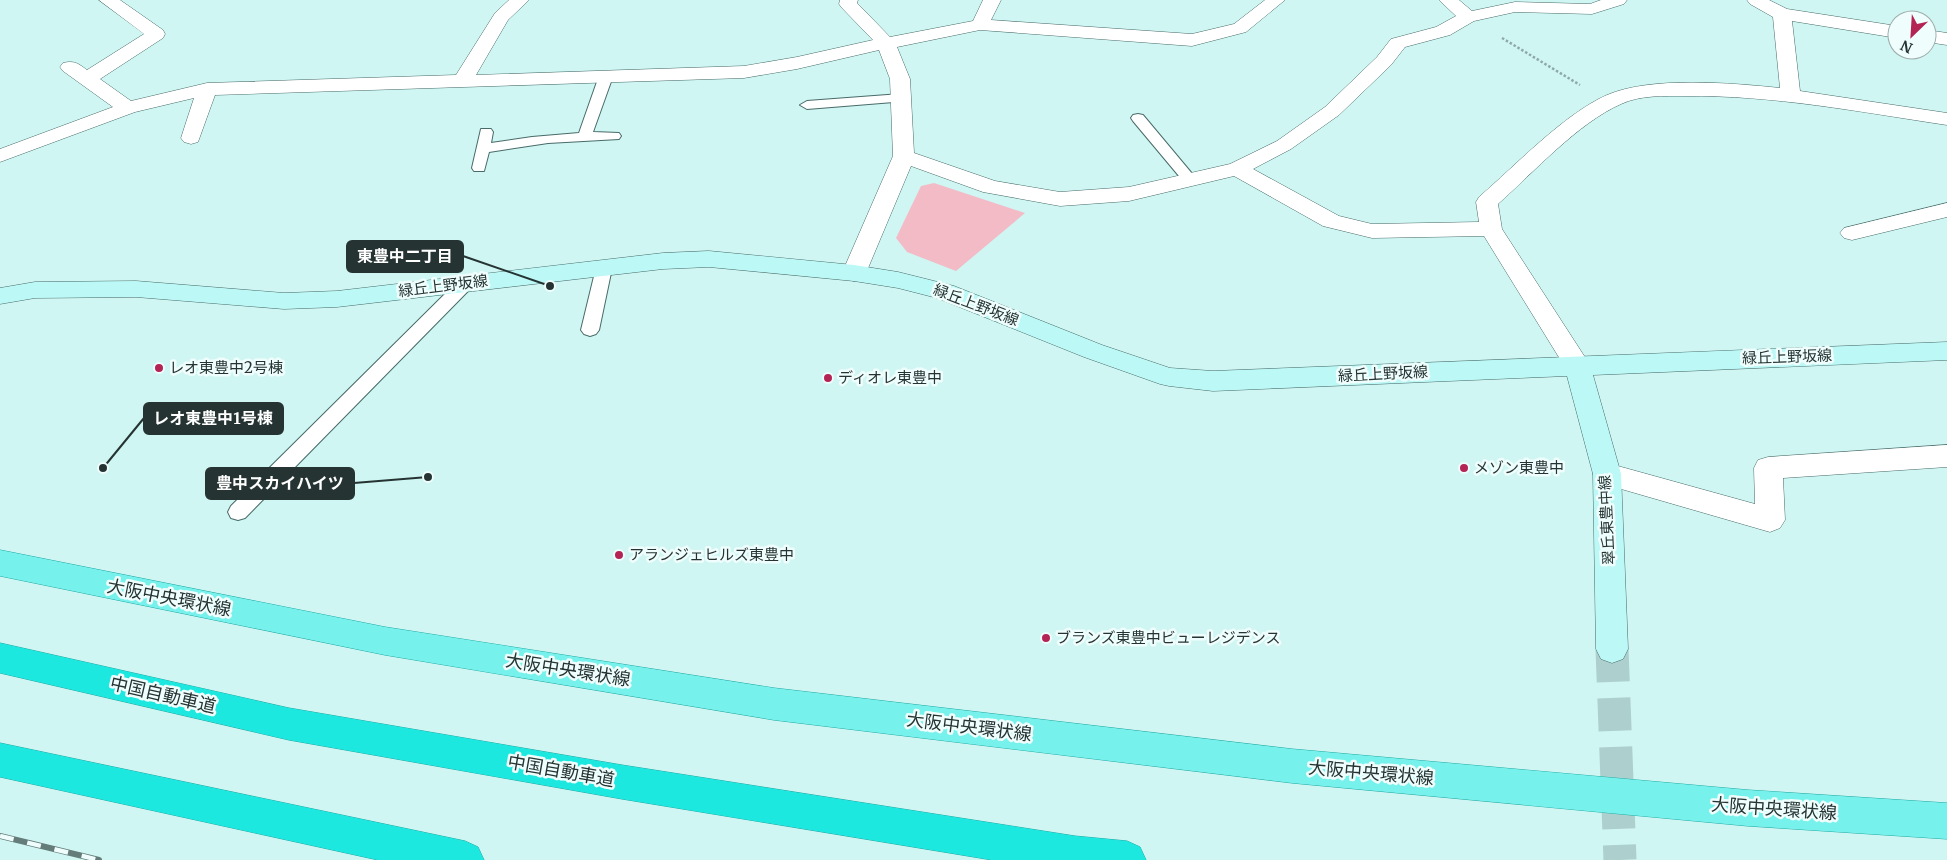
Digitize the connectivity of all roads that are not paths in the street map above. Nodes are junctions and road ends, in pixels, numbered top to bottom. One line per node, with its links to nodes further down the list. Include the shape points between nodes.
1 (108, 0): 16 (street, via 156,34)
2 (520, 0): 17 (street, via 501,17)
3 (849, 0): 13 (street, via 848,4)
4 (992, 0): 11 (street)
5 (1276, 0): 11 (street, via 1240,28 1192,40)
6 (1448, 0): 10 (street)
7 (1618, 0): 10 (street, via 1592,9 1516,6)
8 (1756, 0): 9 (street)
9 (1782, 14): 12 (street); 19 (street)
10 (1468, 17): 33 (street, via 1443,31 1398,43 1332,111 1284,145)
11 (980, 26): 13 (street)
12 (1887, 30)
13 (886, 43): 15 (street, via 744,72); 20 (street, via 900,79)
14 (70, 67): 16 (street)
15 (606, 76): 17 (street); 26 (lane)
16 (87, 79): 22 (street)
17 (463, 80): 18 (street)
18 (206, 88): 22 (street); 28 (street)
19 (1791, 96): 24 (street); 36 (street, via 1705,89 1644,92 1608,103 1569,131 1487,202)
20 (901, 98): 21 (lane); 31 (street)
21 (807, 104)
22 (128, 108): 30 (street)
23 (1138, 118): 34 (lane)
24 (1947, 119)
25 (486, 132): 29 (lane)
26 (585, 136): 27 (lane); 29 (lane)
27 (614, 136)
28 (191, 138)
29 (484, 149): 32 (lane)
30 (0, 156)
31 (904, 156): 34 (street, via 991,187 1060,199 1129,194); 39 (street)
32 (479, 168)
33 (1237, 169): 34 (street); 36 (street, via 1331,222 1372,231)
34 (1189, 179)
35 (1947, 210): 37 (street)
36 (1491, 229): 44 (street)
37 (1852, 233)
38 (604, 268): 39 (street, 緑丘上野坂線, via 709,259); 40 (street, 緑丘上野坂線); 42 (lane)
39 (854, 273): 44 (street, 緑丘上野坂線, via 945,292 1093,351 1169,377 1213,381)
40 (465, 284): 41 (street, 緑丘上野坂線, via 337,299 284,301 136,289 35,290); 47 (lane)
41 (0, 296)
42 (590, 330)
43 (1947, 351): 44 (street, 緑丘上野坂線)
44 (1577, 365): 46 (street, 翠丘東豊中線)
45 (1947, 456): 46 (street, via 1768,468 1770,520)
46 (1607, 474): 49 (street, 翠丘東豊中線)
47 (238, 512)
48 (0, 563): 52 (main road, 大阪中央環状線, via 385,641 774,704 1292,766 1748,808)
49 (1612, 649)
50 (0, 658): 54 (highway, 中国自動車道, via 289,724 642,785)
51 (0, 760): 53 (highway)
52 (1947, 821)
53 (465, 860)
54 (1126, 860)

